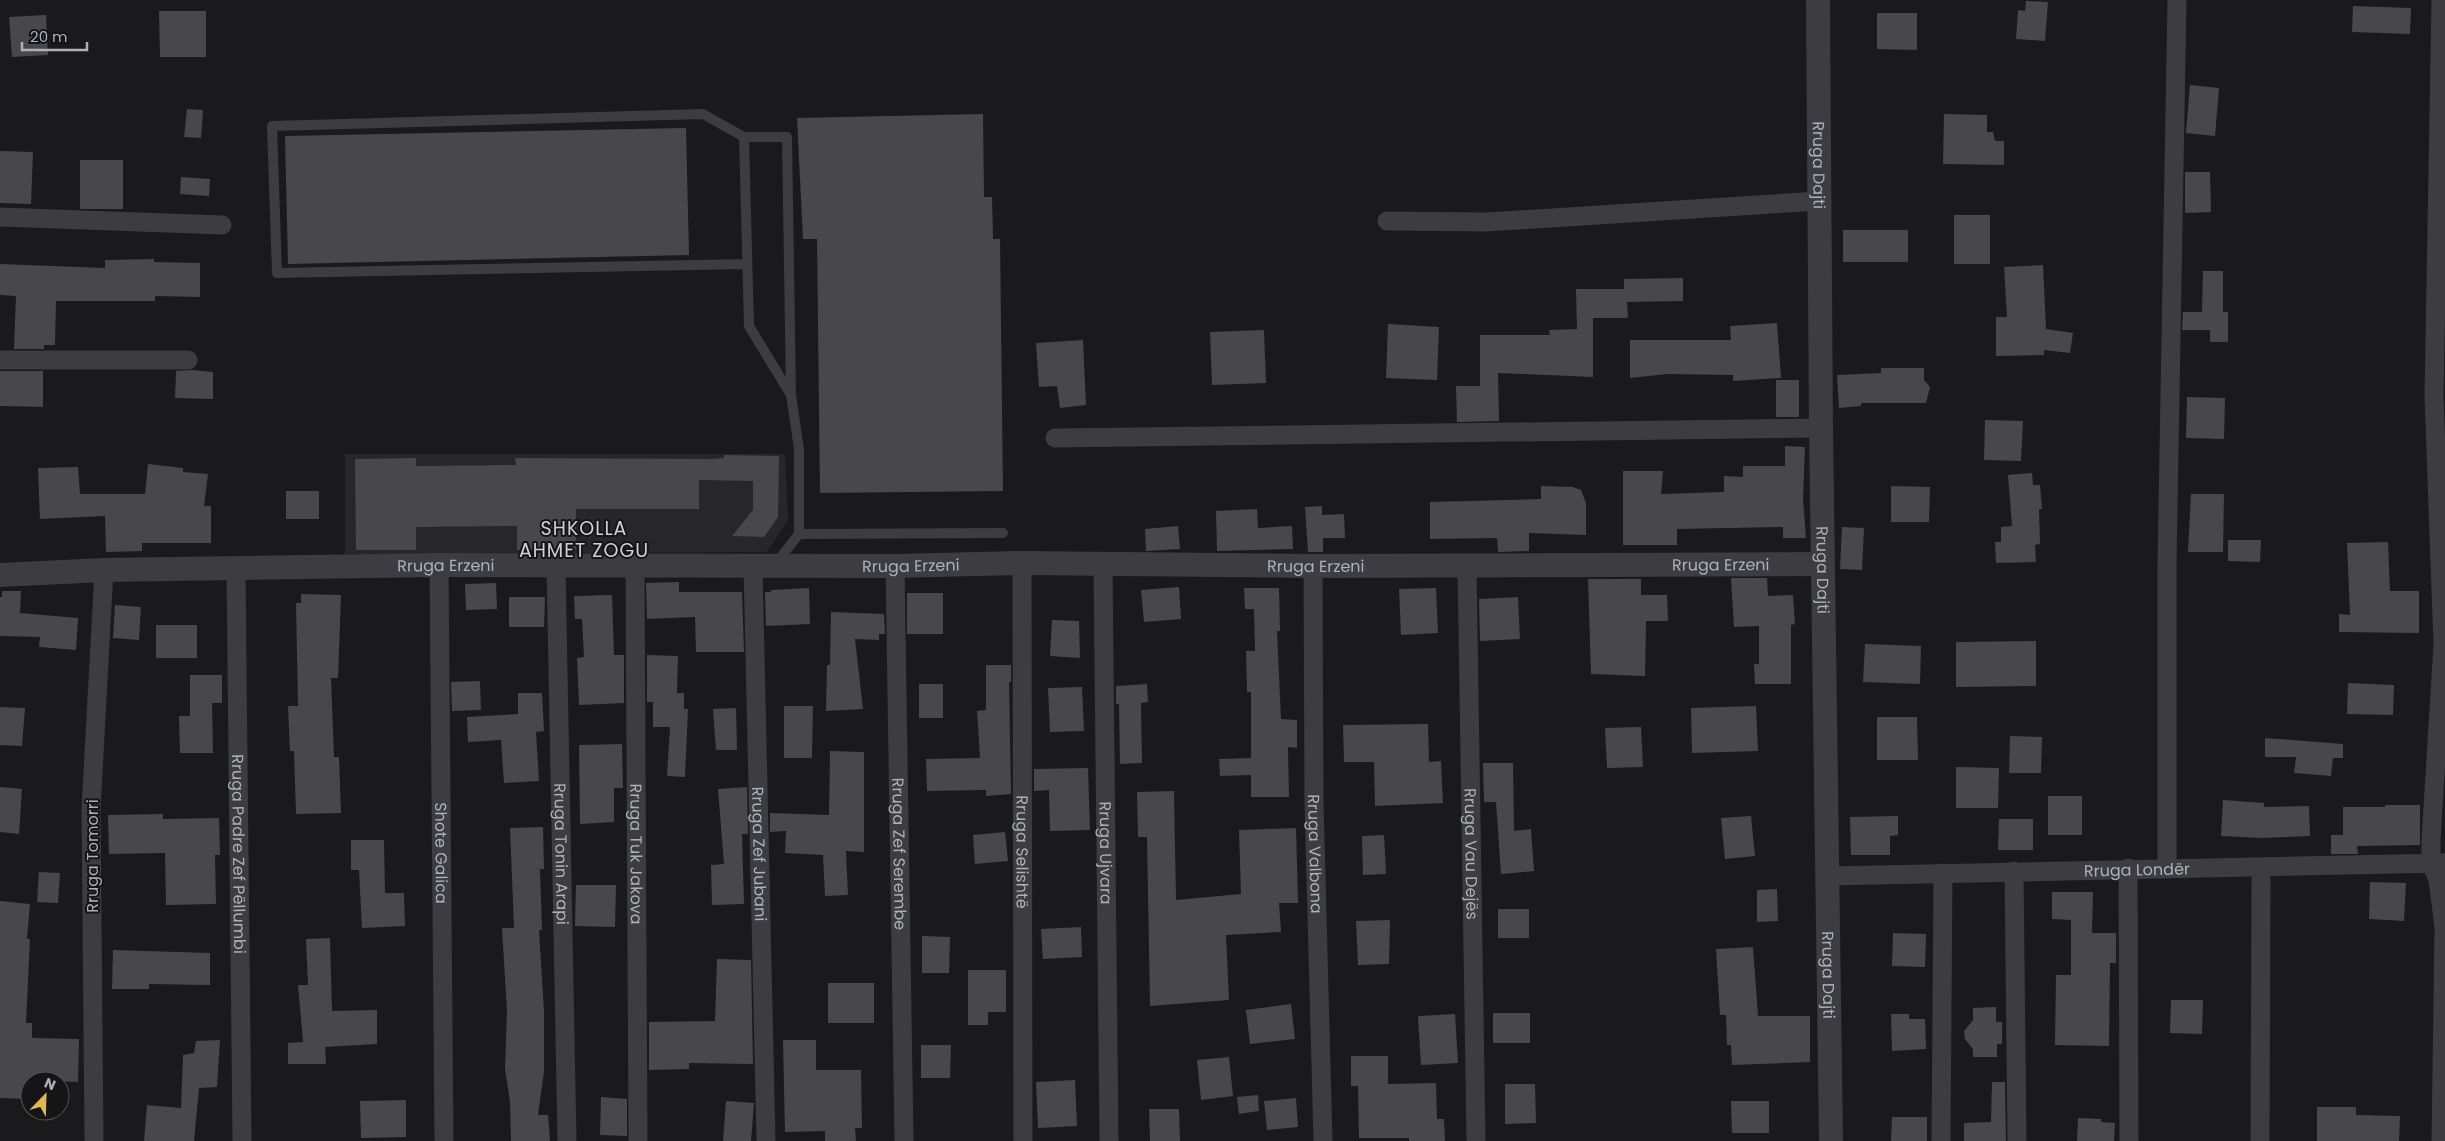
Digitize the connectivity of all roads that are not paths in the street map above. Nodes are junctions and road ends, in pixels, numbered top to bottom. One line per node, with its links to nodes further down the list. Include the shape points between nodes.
1 (1818, 0): 5 (street, Rruga Dajti)
2 (2177, 0): 32 (street, via 2167,564)
3 (2441, 0): 30 (street, via 2434,396 2443,644)
4 (744, 137): 9 (lane); 9 (lane, via 703,114 272,126 277,273); 12 (lane, via 787,137)
5 (1819, 201): 7 (street, via 1487,222); 13 (street, Rruga Dajti)
6 (0, 217): 8 (street)
7 (1387, 221)
8 (222, 224)
9 (747, 264): 12 (lane, via 749,326)
10 (0, 360): 11 (street)
11 (188, 360)
12 (790, 394): 16 (lane, via 799,449)
13 (1821, 428): 14 (street); 19 (street, Rruga Dajti)
14 (1055, 438)
15 (1003, 533): 16 (lane)
16 (799, 534): 24 (lane)
17 (1022, 563): 18 (street, Rruga Erzeni); 25 (street, Rruga Erzeni); 44 (street, Rruga Selishtë)
18 (1102, 564): 26 (street, Rruga Erzeni); 45 (street, Rruga Ujvara)
19 (1823, 564): 21 (street, Rruga Erzeni); 35 (street, Rruga Dajti)
20 (438, 565): 22 (street, Rruga Erzeni); 27 (street, Rruga Erzeni); 39 (street, Shote Galica)
21 (1466, 565): 26 (street, Rruga Erzeni); 47 (street, Rruga Vau Dejës)
22 (556, 566): 23 (street, Rruga Erzeni); 40 (street, Rruga Tonin Arapi)
23 (635, 566): 24 (street, Rruga Erzeni); 41 (street, Rruga Tuk Jakova)
24 (764, 566): 25 (street, Rruga Erzeni); 42 (street, Rruga Zef Jubani)
25 (895, 566): 43 (street, Rruga Zef Serembe)
26 (1313, 566): 46 (street, Rruga Valbona, via 1314,802)
27 (236, 568): 28 (street, Rruga Erzeni); 38 (street, Rruga Padre Zef Pëllumbi)
28 (104, 570): 29 (street, Rruga Erzeni); 37 (street, Rruga Tomorri, via 91,809)
29 (0, 575)
30 (2438, 863): 32 (street, Rruga Londër); 53 (street, via 2444,926)
31 (2128, 868): 32 (street, Rruga Londër); 33 (street, Rruga Londër); 51 (street)
32 (2168, 868)
33 (2014, 871): 34 (street, Rruga Londër); 50 (street)
34 (1943, 873): 35 (street, Rruga Londër); 49 (street)
35 (1828, 876): 48 (street, Rruga Dajti)
36 (2261, 879): 52 (street)
37 (94, 1141)
38 (242, 1141)
39 (444, 1141)
40 (567, 1141)
41 (638, 1141)
42 (766, 1141)
43 (904, 1141)
44 (1023, 1141)
45 (1109, 1141)
46 (1324, 1141)
47 (1476, 1141)
48 (1830, 1141)
49 (1941, 1141)
50 (2017, 1141)
51 (2130, 1141)
52 (2260, 1141)
53 (2441, 1141)

